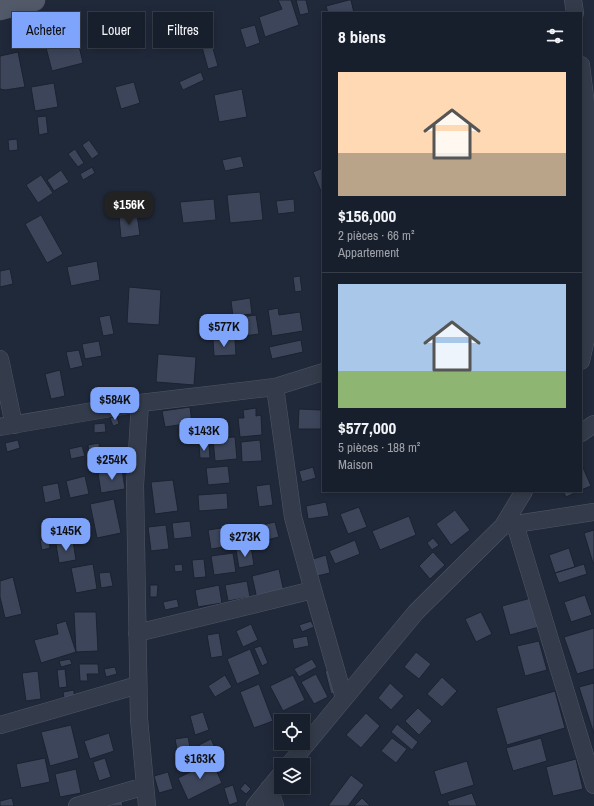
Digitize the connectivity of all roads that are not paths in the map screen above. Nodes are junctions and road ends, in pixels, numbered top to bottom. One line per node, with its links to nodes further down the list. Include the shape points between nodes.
1 (34, 0): 3 (main road)
2 (573, 0): 4 (street)
3 (0, 9)
4 (575, 12)
5 (582, 73): 6 (street, via 591,146)
6 (588, 321): 7 (street)
7 (582, 355)
8 (0, 359): 13 (street)
9 (322, 372): 10 (street)
10 (275, 387): 11 (street); 18 (street, via 293,517)
11 (140, 403): 13 (street); 19 (street, via 135,485)
12 (594, 424): 14 (street)
13 (7, 426)
14 (582, 432)
15 (524, 492): 17 (street)
16 (594, 512): 17 (street)
17 (509, 525): 21 (street, via 416,612); 25 (street)
18 (313, 590): 19 (street); 21 (street)
19 (137, 633): 20 (street)
20 (138, 685): 22 (street); 26 (street)
21 (344, 698): 23 (street)
22 (0, 725)
23 (295, 758)
24 (274, 782): 27 (street)
25 (594, 785)
26 (145, 786): 28 (street); 29 (street)
27 (269, 788): 30 (street); 31 (street)
28 (77, 806)
29 (147, 806)
30 (255, 806)
31 (275, 806)

